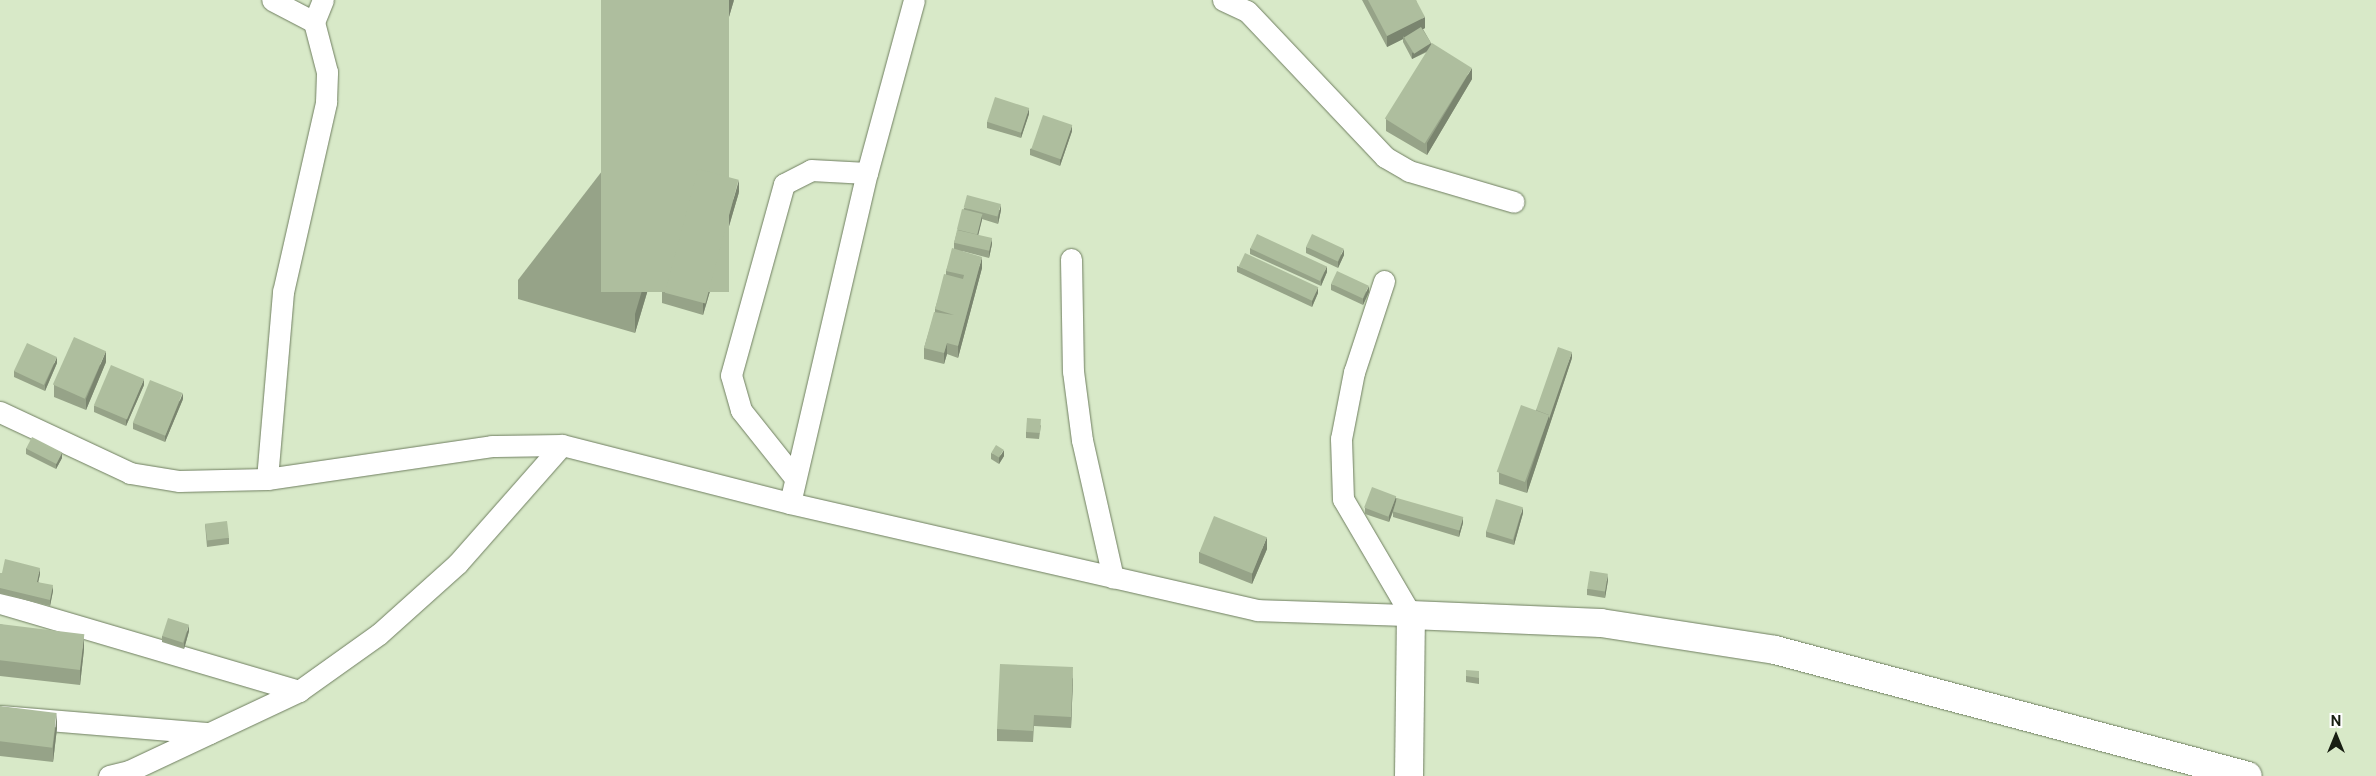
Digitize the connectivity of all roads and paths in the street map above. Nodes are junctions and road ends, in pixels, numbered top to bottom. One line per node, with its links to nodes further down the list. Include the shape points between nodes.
1 (272, 0): 5 (lane)
2 (323, 0): 5 (lane)
3 (914, 0): 6 (lane)
4 (1223, 0): 7 (lane, via 1247,11 1385,156 1409,171)
5 (314, 22): 13 (lane, via 327,72 326,102 283,292)
6 (867, 173): 12 (lane); 12 (lane, via 811,170 784,184 731,375 740,410)
7 (1514, 202)
8 (1071, 259): 15 (lane, via 1077,406)
9 (1384, 280): 17 (lane, via 1354,372 1341,439 1343,499)
10 (0, 412): 13 (lane, via 130,473 179,481)
11 (562, 445): 13 (lane, via 492,446); 14 (lane); 18 (lane, via 458,563 380,634)
12 (795, 478): 14 (lane)
13 (267, 479)
14 (790, 503): 15 (lane)
15 (1113, 578): 17 (lane, via 1257,610)
16 (0, 603): 18 (lane)
17 (1411, 615): 22 (street); 23 (street, via 1601,623 1775,650)
18 (299, 691): 20 (lane)
19 (0, 716): 20 (lane)
20 (210, 733): 21 (lane, via 129,771)
21 (109, 776)
22 (1409, 776)
23 (2248, 776)

